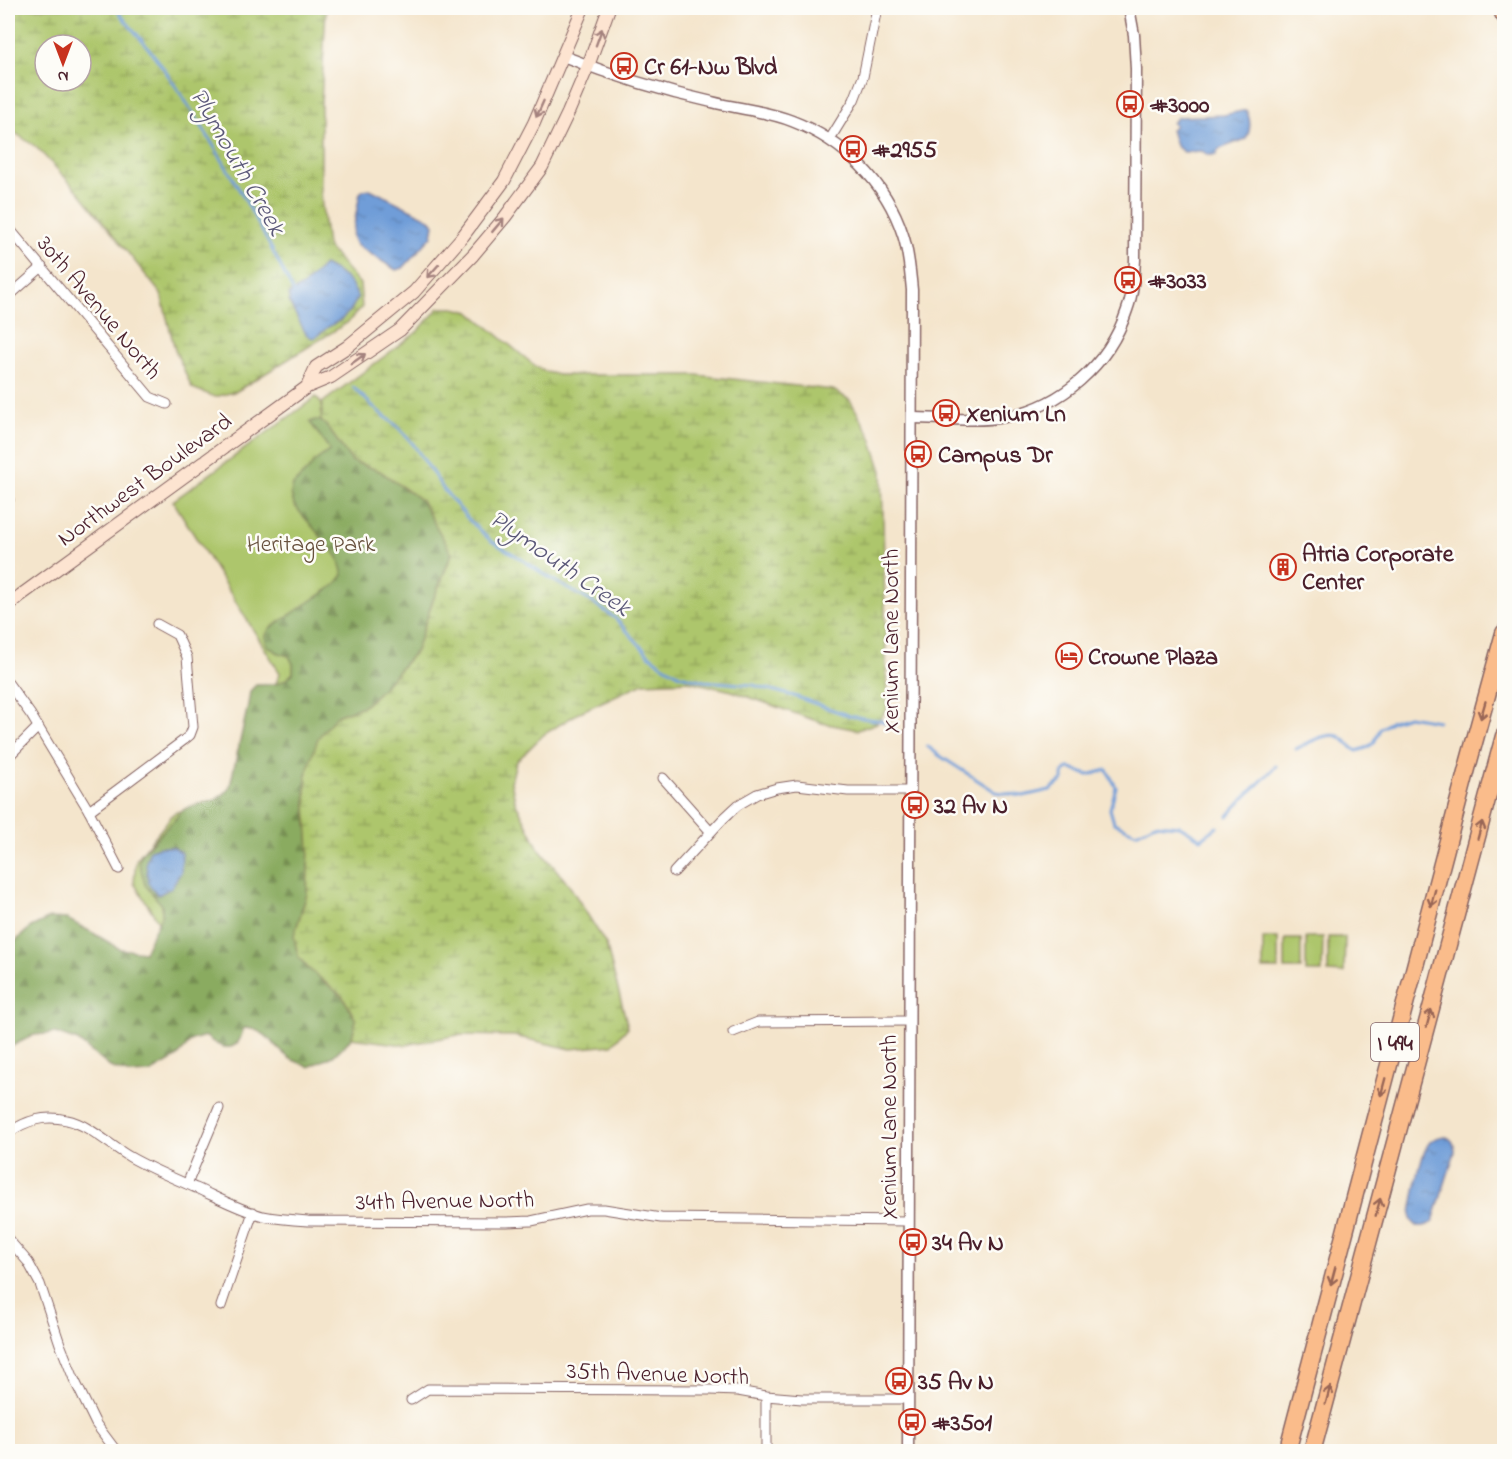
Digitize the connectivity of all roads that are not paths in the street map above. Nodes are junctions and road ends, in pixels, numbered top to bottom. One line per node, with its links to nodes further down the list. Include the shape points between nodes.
1 (583, 8): 7 (main road, Northwest Boulevard)
2 (609, 8): 8 (main road, Northwest Boulevard, one-way to 2)
3 (877, 8): 9 (street, via 863,77)
4 (1129, 8): 15 (street, via 1136,69 1135,260 1128,309 1119,333 1090,373 1049,402 1002,417)
5 (1501, 8): 6 (highway)
6 (1504, 15)
7 (563, 56): 8 (street, Xenium Lane North); 13 (main road, Northwest Boulevard, one-way to 13, via 504,181 463,236 414,292 316,368)
8 (588, 66): 9 (street, Xenium Lane North, via 663,90 791,120); 13 (main road, Northwest Boulevard, one-way to 8, via 332,377 400,330 473,255 542,167)
9 (830, 139): 15 (street, Xenium Lane North, via 879,188 903,236 912,290)
10 (8, 227): 11 (street, 30th Avenue North)
11 (42, 267): 12 (street); 14 (street, 30th Avenue North, via 150,397)
12 (8, 297)
13 (307, 387): 16 (main road, Northwest Boulevard)
14 (167, 404)
15 (912, 418): 24 (street, Xenium Lane North)
16 (8, 606)
17 (157, 624): 25 (street, via 177,635 187,657 193,728 184,740)
18 (1504, 633): 44 (highway, I 494, one-way to 44)
19 (8, 683): 20 (street)
20 (38, 727): 22 (street); 25 (street)
21 (1504, 736): 45 (highway, I 494, one-way to 21)
22 (8, 757)
23 (663, 778): 26 (street)
24 (910, 790): 26 (street, via 848,791 797,785 777,788 738,805); 29 (street, Xenium Lane North)
25 (89, 811): 27 (street)
26 (710, 831): 28 (street)
27 (119, 869)
28 (674, 872)
29 (909, 1021): 30 (street, via 758,1022); 35 (street, Xenium Lane North)
30 (733, 1032)
31 (219, 1108): 33 (street)
32 (8, 1133): 33 (street, 34th Avenue North, via 37,1118 71,1120 146,1166)
33 (187, 1184): 34 (street, 34th Avenue North)
34 (253, 1212): 35 (street, 34th Avenue North, via 308,1221 507,1222 604,1209 671,1218); 37 (street)
35 (908, 1221): 39 (street, Xenium Lane North)
36 (8, 1239): 41 (street, via 40,1284 74,1378 96,1424)
37 (221, 1305)
38 (766, 1396): 39 (street, 35th Avenue North); 40 (street, 35th Avenue North, via 738,1390 428,1389); 42 (street)
39 (908, 1399): 43 (street, Xenium Lane North)
40 (411, 1400)
41 (117, 1452)
42 (766, 1452)
43 (908, 1452)
44 (1287, 1452)
45 (1312, 1452)

